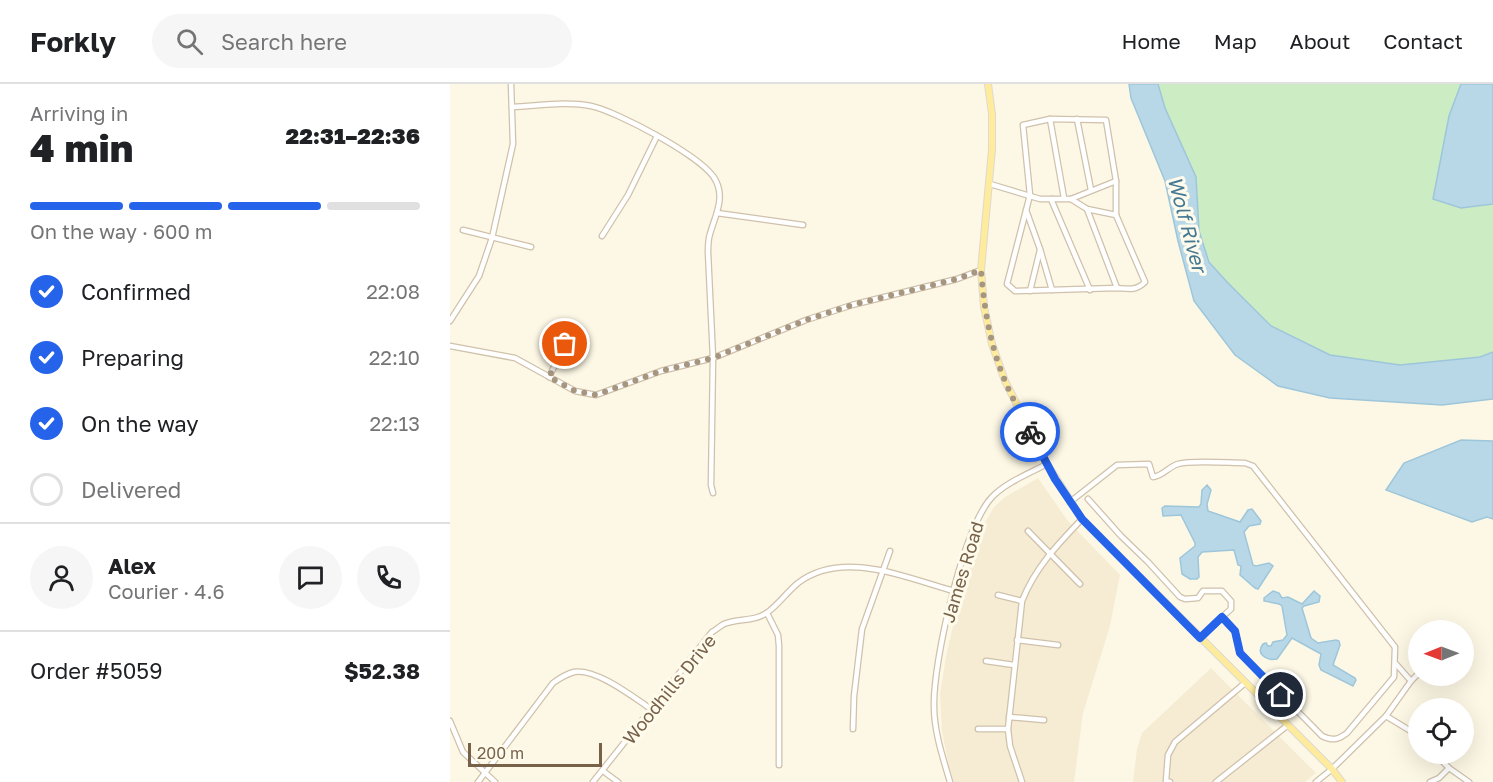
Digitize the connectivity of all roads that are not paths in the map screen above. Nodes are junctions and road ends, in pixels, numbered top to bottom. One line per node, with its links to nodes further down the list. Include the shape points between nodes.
1 (511, 84): 3 (street)
2 (988, 84): 8 (main road, via 993,114)
3 (512, 107): 6 (street, via 590,106); 21 (street, via 513,144)
4 (1050, 119): 5 (street); 10 (street, via 1023,125); 11 (street)
5 (1077, 119): 7 (street, via 1106,120); 9 (street)
6 (657, 136): 16 (street, via 708,168 717,181 721,199); 20 (street, via 628,195)
7 (1116, 181): 9 (street); 17 (street)
8 (990, 183): 10 (street); 24 (main road)
9 (1091, 190): 13 (street)
10 (1030, 195): 12 (street, via 1040,200); 14 (street)
11 (1064, 198): 12 (street); 13 (street)
12 (1052, 199): 27 (street)
13 (1071, 199): 15 (street)
14 (1026, 209): 23 (street); 28 (street, via 1007,284 1015,291)
15 (1087, 209): 17 (street); 25 (street)
16 (717, 213): 18 (street); 32 (street, via 708,252)
17 (1116, 215): 25 (street, via 1145,282 1133,290)
18 (802, 225)
19 (463, 230): 21 (street)
20 (602, 236)
21 (492, 238): 22 (street); 29 (street, via 479,276)
22 (531, 247)
23 (1040, 249): 26 (street); 28 (street)
24 (981, 270): 32 (street, via 852,305); 34 (main road, via 992,344 1005,381)
25 (1117, 288): 27 (street)
26 (1052, 290): 27 (street); 28 (street)
27 (1090, 290)
28 (1030, 291)
29 (450, 321)
30 (574, 327): 33 (street)
31 (450, 346): 33 (street, via 515,358)
32 (713, 358): 33 (street, via 661,371 596,395 575,391); 35 (street)
33 (549, 377)
34 (1047, 464): 37 (main road); 44 (street, James Road, via 1006,486 985,506)
35 (713, 493)
36 (1088, 498): 48 (street, via 1180,597 1198,598 1203,591 1222,591 1231,601 1231,609)
37 (1070, 502): 38 (main road); 53 (street, via 1117,465 1149,465 1153,477 1179,464 1245,462 1253,466 1395,647)
38 (1082, 519): 41 (street); 49 (main road)
39 (1028, 531): 41 (street)
40 (890, 551): 42 (street)
41 (1049, 553): 43 (street); 46 (street)
42 (883, 572): 44 (street, Woodhills Drive); 47 (street, Woodhills Drive, via 841,566 818,572 799,583); 64 (street, via 862,629)
43 (1080, 584)
44 (954, 591): 79 (street, James Road, via 941,644 934,706)
45 (998, 596): 46 (street)
46 (1022, 601): 50 (street)
47 (767, 613): 58 (street, Woodhills Drive, via 724,624 712,632); 70 (street, via 779,646)
48 (1222, 617): 49 (street); 68 (street, via 1235,631 1240,653 1322,736 1329,740)
49 (1200, 638): 56 (main road)
50 (1017, 640): 51 (street); 54 (street)
51 (1058, 645)
52 (986, 661): 54 (street)
53 (1396, 664): 55 (street); 68 (street, via 1394,677)
54 (1014, 665): 60 (street)
55 (1408, 678)
56 (1245, 683): 63 (main road); 81 (street, via 1175,742 1168,755)
57 (1408, 685): 59 (street)
58 (651, 709): 73 (street, Woodhills Drive); 74 (street, via 612,683 587,673 564,676 553,683)
59 (1386, 716): 67 (street); 68 (street)
60 (1009, 717): 61 (street); 66 (street)
61 (1044, 720)
62 (450, 721): 74 (street, via 463,752)
63 (1288, 725): 72 (main road); 82 (street)
64 (854, 729)
65 (978, 729): 66 (street)
66 (1008, 729): 80 (street)
67 (1408, 729)
68 (1353, 738): 72 (street)
69 (1445, 764): 71 (street)
70 (779, 765)
71 (1449, 768): 85 (street); 86 (street)
72 (1332, 769): 83 (street); 84 (main road)
73 (603, 771): 77 (street, Woodhills Drive); 78 (street)
74 (484, 773): 75 (street); 76 (street)
75 (478, 782)
76 (495, 782)
77 (593, 782)
78 (618, 782)
79 (950, 782)
80 (1022, 782)
81 (1168, 782)
82 (1216, 782)
83 (1316, 782)
84 (1342, 782)
85 (1430, 782)
86 (1469, 782)

